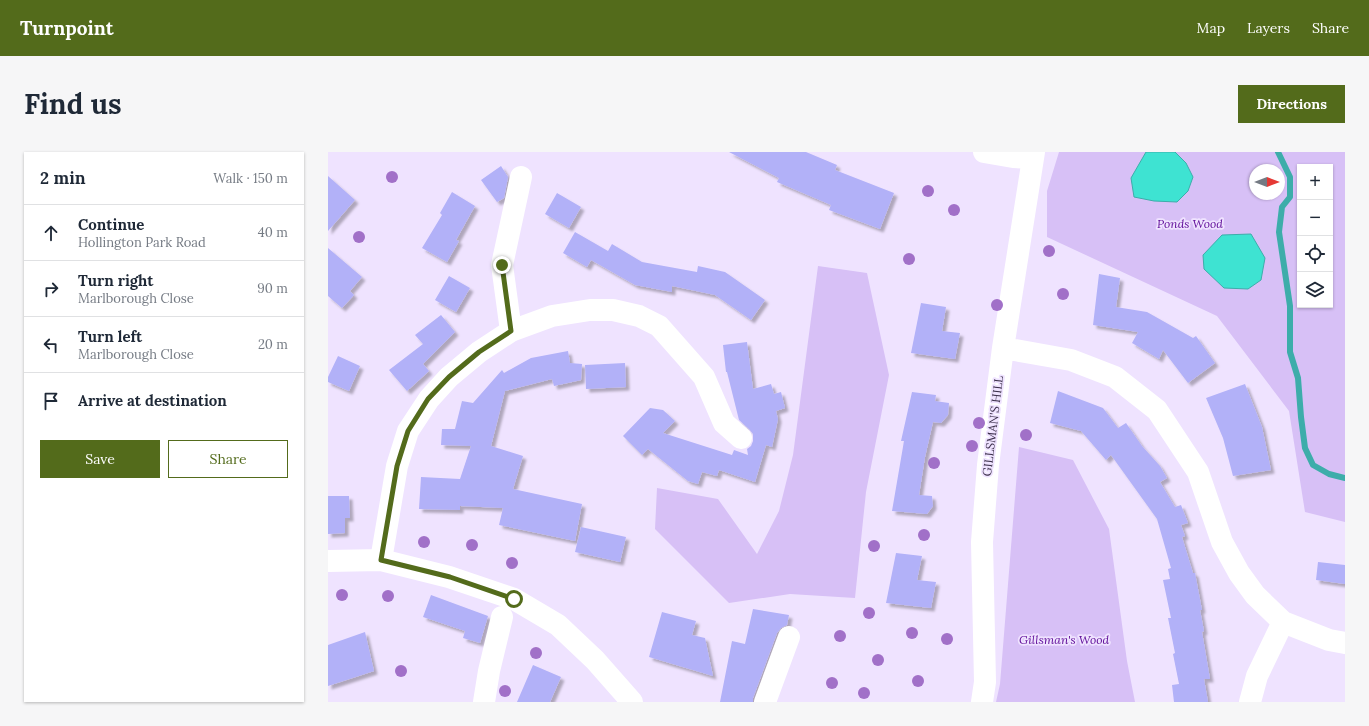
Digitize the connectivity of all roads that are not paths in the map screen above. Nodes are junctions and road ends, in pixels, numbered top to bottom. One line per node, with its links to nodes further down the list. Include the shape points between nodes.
1 (984, 152): 2 (street, via 1013,157)
2 (1034, 155): 5 (street, GILLSMAN'S HILL)
3 (522, 178): 4 (street, via 502,265)
4 (511, 331): 6 (street, via 552,316 590,310 613,310 639,316 659,326 704,378 724,423); 7 (street, via 479,352 449,377 428,399 408,431 397,466)
5 (1003, 348): 10 (street, via 1071,360 1115,377 1157,410 1198,472 1222,542 1239,574 1255,595); 16 (street, GILLSMAN'S HILL, via 988,466 982,542 985,682)
6 (741, 438)
7 (381, 560): 8 (street); 14 (street, via 450,577 514,599 558,625 595,660)
8 (328, 561)
9 (502, 617): 13 (street)
10 (1283, 622): 12 (street, via 1329,640); 17 (street, via 1258,676)
11 (789, 637): 15 (street)
12 (1345, 643)
13 (484, 702)
14 (632, 702)
15 (765, 702)
16 (982, 702)
17 (1250, 702)

